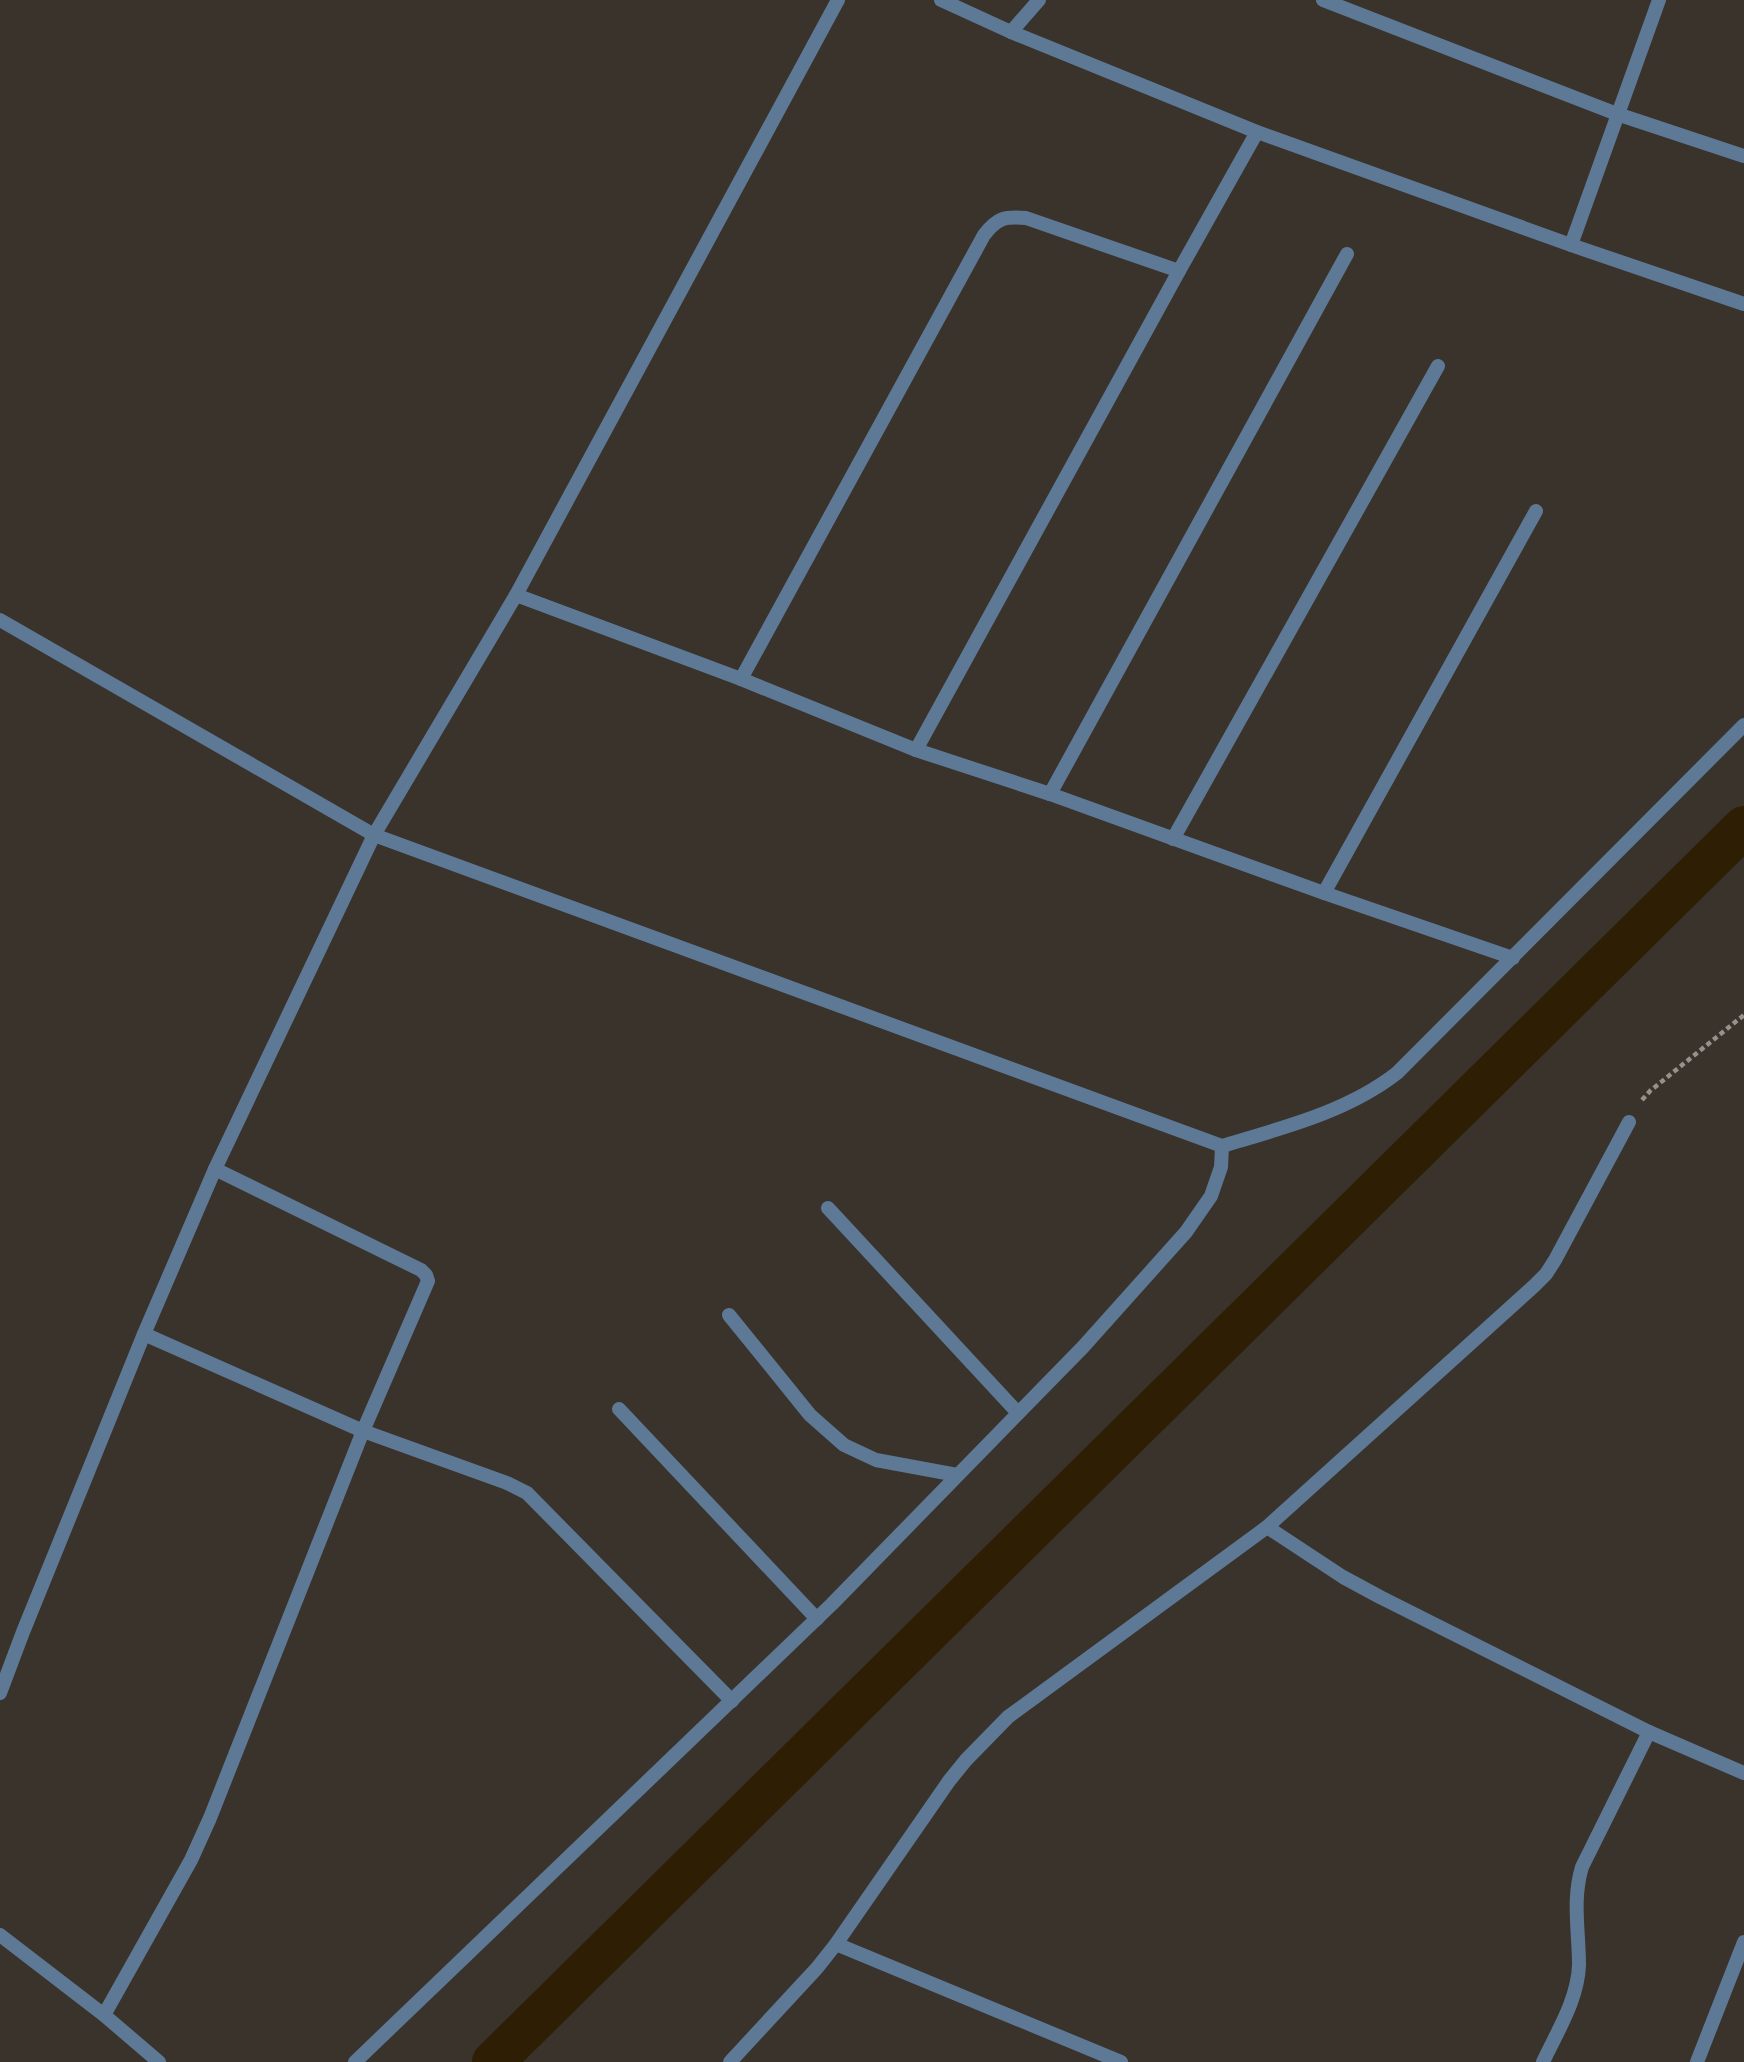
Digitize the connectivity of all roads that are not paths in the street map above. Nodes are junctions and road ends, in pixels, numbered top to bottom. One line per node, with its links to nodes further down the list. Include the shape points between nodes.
1 (838, 0): 16 (street)
2 (941, 0): 6 (street)
3 (1039, 0): 6 (street)
4 (1323, 0): 7 (street)
5 (1659, 0): 7 (street)
6 (1012, 32): 8 (street)
7 (1617, 114): 9 (street); 10 (street)
8 (1257, 132): 10 (street); 12 (street)
9 (1744, 156)
10 (1570, 245): 13 (street)
11 (1347, 254): 21 (street)
12 (1179, 271): 18 (street, via 1026,218 1001,218 991,226); 20 (street)
13 (1744, 304)
14 (1438, 366): 23 (street)
15 (1536, 511): 24 (street)
16 (516, 596): 18 (street); 22 (street)
17 (0, 620): 22 (street)
18 (741, 679): 20 (street)
19 (1744, 725): 25 (street)
20 (916, 750): 21 (street)
21 (1050, 794): 23 (street)
22 (373, 835): 27 (street); 28 (street)
23 (1173, 839): 24 (street)
24 (1324, 893): 25 (street)
25 (1513, 958): 27 (street, via 1377,1089 1286,1127)
26 (1629, 1122): 36 (street, via 1546,1274)
27 (1222, 1146): 33 (street, via 1211,1196 1186,1232)
28 (215, 1169): 31 (street); 34 (street, via 426,1275 428,1281)
29 (828, 1208): 33 (street)
30 (729, 1315): 35 (street, via 810,1415 844,1445 876,1460)
31 (144, 1334): 34 (street); 38 (street)
32 (619, 1409): 37 (street)
33 (1018, 1413): 35 (street)
34 (363, 1430): 39 (street, via 527,1493); 45 (street, via 210,1818)
35 (957, 1475): 37 (street)
36 (1266, 1527): 40 (street, via 1360,1587); 44 (street, via 1008,1717 949,1781)
37 (817, 1619): 39 (street)
38 (0, 1693)
39 (732, 1700): 47 (street)
40 (1649, 1732): 41 (street); 50 (street, via 1582,1867 1576,1900 1577,1980)
41 (1744, 1773)
42 (0, 1935): 45 (street)
43 (1744, 1942): 51 (street)
44 (836, 1944): 48 (street); 49 (street)
45 (104, 2015): 46 (street)
46 (159, 2062)
47 (355, 2062)
48 (730, 2062)
49 (1121, 2062)
50 (1543, 2062)
51 (1697, 2062)

